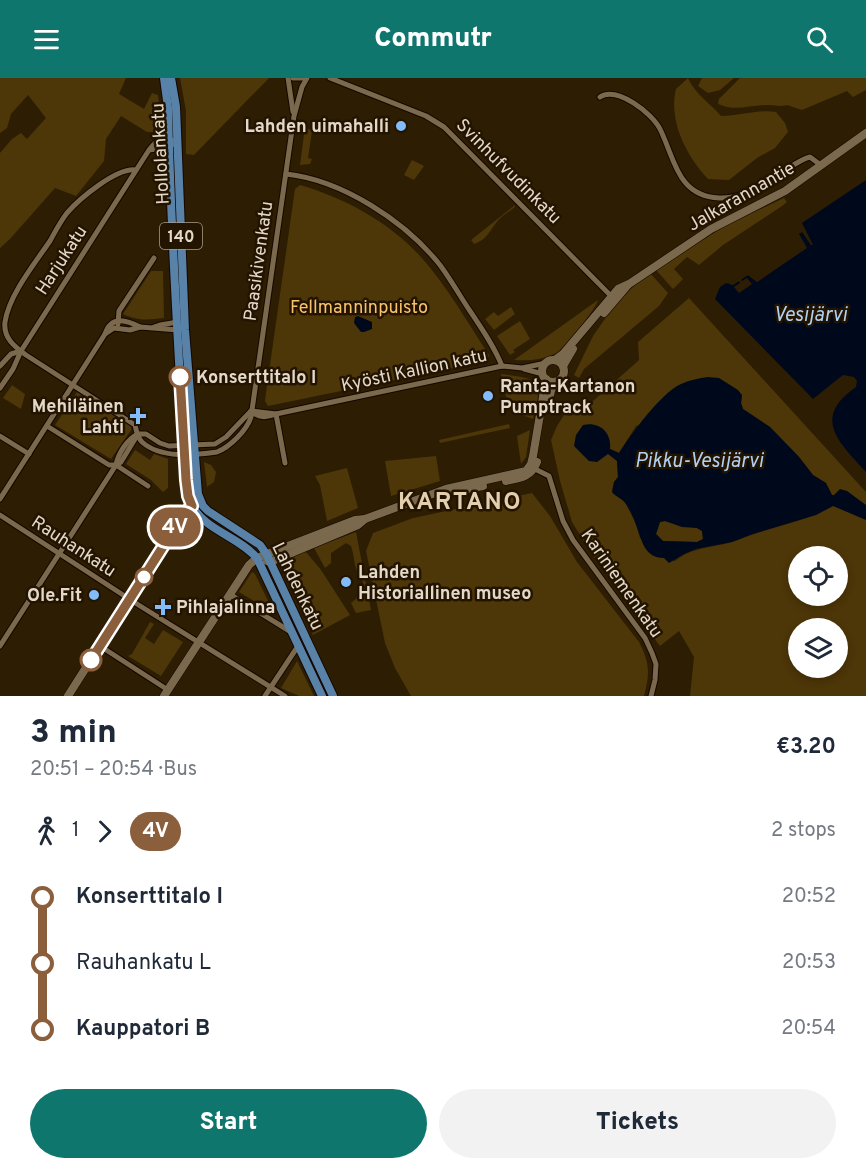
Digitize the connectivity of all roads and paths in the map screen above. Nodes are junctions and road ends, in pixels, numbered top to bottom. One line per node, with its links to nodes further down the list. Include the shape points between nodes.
1 (164, 78): 10 (main road, Hollolankatu / 140)
2 (171, 78): 10 (main road, Hollolankatu / 140, via 176,107)
3 (288, 78): 8 (street, Paasikivenkatu)
4 (293, 78): 5 (street)
5 (306, 78): 8 (street, Paasikivenkatu)
6 (330, 78): 16 (street, Svinhufvudinkatu, via 444,127)
7 (600, 97): 12 (street, via 610,93 622,97 654,121 683,181 707,196 720,198 742,193 802,159 810,157)
8 (294, 116): 14 (street, Paasikivenkatu)
9 (866, 133): 12 (main road, Jalkarannantie)
10 (171, 142): 11 (street); 11 (street, Harjukatu, via 157,140); 18 (main road, Hollolankatu / 140)
11 (149, 150): 13 (street, Harjukatu)
12 (822, 166): 16 (main road, Jalkarannantie, via 766,202 711,229 618,289)
13 (136, 170): 22 (street, Harjukatu); 22 (street, via 122,172 66,214 18,290 5,323 10,342)
14 (286, 174): 25 (street, via 356,196 406,232 439,265); 32 (street, Paasikivenkatu)
15 (154, 258): 17 (street, via 119,311)
16 (613, 298): 23 (main road, Jalkarannantie, via 563,354); 26 (main road, Jalkarannantie)
17 (118, 321): 19 (street); 20 (street); 21 (street, via 110,323)
18 (181, 326): 19 (street); 37 (main road, Hollolankatu / 140); 38 (main road, Hollolankatu / 140)
19 (140, 327): 20 (street)
20 (118, 328): 21 (street)
21 (105, 334): 30 (street)
22 (21, 351): 24 (street, via 11,354); 30 (street); 31 (street, Harjukatu)
23 (550, 362): 26 (main road); 27 (street, Kyösti Kallion katu); 28 (main road, via 543,368)
24 (0, 366)
25 (502, 366): 27 (street, Kyösti Kallion katu); 33 (street, Kyösti Kallion katu)
26 (563, 366): 29 (main road, via 564,375)
27 (522, 368): 28 (street, Kyösti Kallion katu)
28 (544, 377): 29 (main road); 42 (main road)
29 (555, 382): 42 (main road)
30 (73, 384): 34 (street); 35 (street, via 135,425)
31 (0, 388)
32 (251, 411): 33 (street, Kyösti Kallion katu, via 261,417); 37 (street, via 221,441); 37 (street, Paasikivenkatu, via 249,422 222,450)
33 (276, 414): 40 (street)
34 (47, 426): 39 (street); 41 (street, via 109,465)
35 (138, 434): 38 (street); 41 (street)
36 (0, 436): 39 (street)
37 (194, 449): 38 (street); 46 (main road, 140)
38 (183, 450): 47 (main road, 140)
39 (29, 454): 45 (street)
40 (285, 463)
41 (116, 465): 43 (street); 49 (street)
42 (532, 467): 44 (main road); 44 (main road, via 531,474 522,478); 66 (street, Kariniemenkatu, via 549,476 573,540 645,638 656,664)
43 (148, 486)
44 (433, 494): 51 (main road, via 355,520)
45 (0, 500)
46 (200, 500): 47 (main road); 51 (main road, Lahdenkatu, via 213,515 260,544)
47 (192, 506): 50 (main road, Lahdenkatu, via 204,520); 53 (main road)
48 (0, 515): 49 (street, Rauhankatu)
49 (59, 553): 53 (street, Rauhankatu); 56 (street)
50 (256, 558): 51 (main road); 52 (main road); 54 (main road, Lahdenkatu)
51 (268, 558): 65 (main road, Lahdenkatu)
52 (231, 595): 54 (street); 55 (main road)
53 (130, 600): 55 (street, Rauhankatu); 57 (main road)
54 (291, 632): 58 (main road, Lahdenkatu)
55 (200, 643): 59 (street, Rauhankatu); 60 (main road)
56 (2, 645)
57 (100, 646): 60 (street); 61 (main road)
58 (298, 646): 59 (street); 64 (main road, Lahdenkatu)
59 (271, 688): 62 (street); 63 (street, Rauhankatu)
60 (166, 693)
61 (68, 696)
62 (266, 696)
63 (285, 696)
64 (322, 696)
65 (333, 696)
66 (651, 696)

